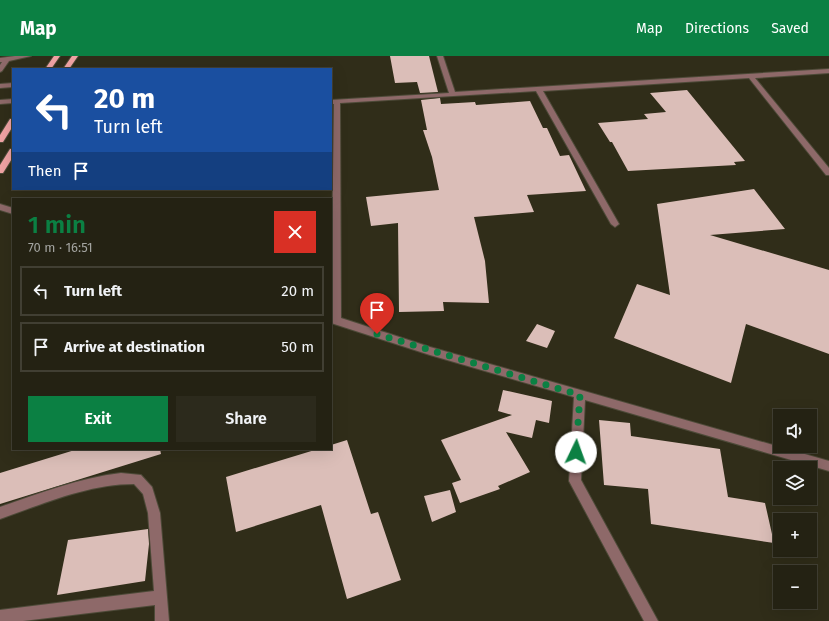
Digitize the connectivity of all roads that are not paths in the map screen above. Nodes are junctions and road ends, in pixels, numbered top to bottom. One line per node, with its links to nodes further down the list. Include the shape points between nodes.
1 (28, 56): 5 (street)
2 (58, 56): 7 (main road)
3 (75, 56): 8 (main road)
4 (440, 56): 15 (street)
5 (7, 59): 6 (street); 9 (street)
6 (0, 60)
7 (49, 68)
8 (67, 68)
9 (0, 70)
10 (829, 71): 11 (street)
11 (750, 75): 14 (street); 23 (street)
12 (12, 85): 13 (street)
13 (0, 86)
14 (538, 88): 15 (street); 26 (street)
15 (452, 93): 18 (street)
16 (12, 101): 17 (street)
17 (0, 102)
18 (334, 102): 27 (street)
19 (12, 122): 20 (main road)
20 (0, 140)
21 (12, 153): 22 (main road)
22 (0, 171)
23 (829, 173)
24 (0, 207): 25 (street)
25 (12, 211)
26 (615, 224)
27 (334, 320): 28 (street)
28 (580, 395): 29 (street); 34 (street, via 575,480)
29 (829, 466)
30 (0, 513): 31 (street, via 104,480 137,479 148,491 154,513)
31 (161, 597): 32 (street); 33 (street)
32 (0, 617)
33 (162, 621)
34 (651, 621)

